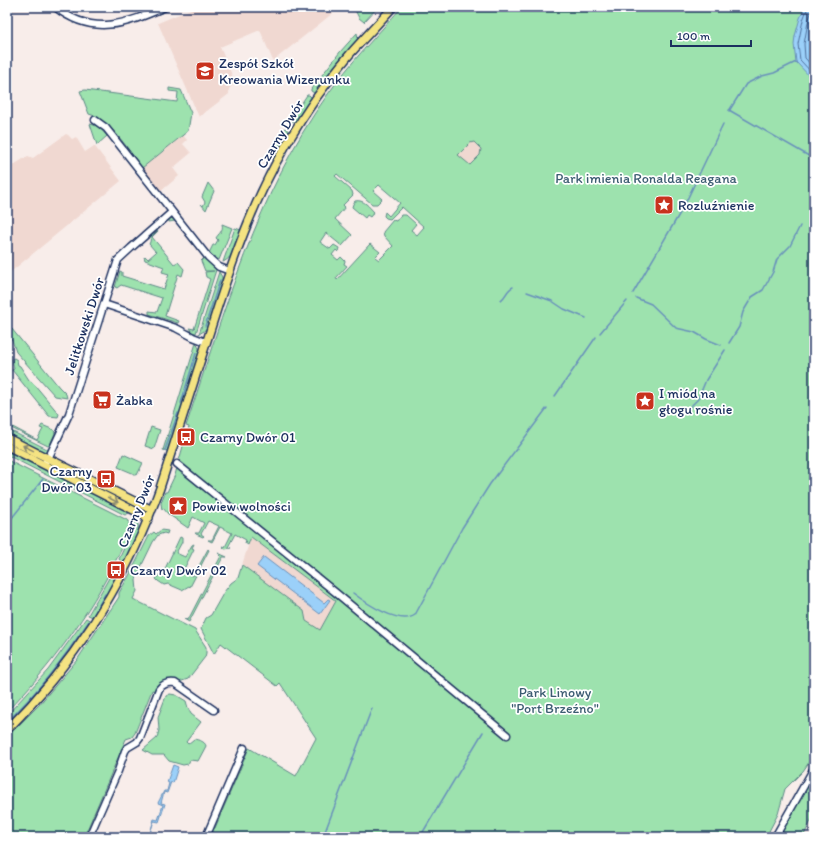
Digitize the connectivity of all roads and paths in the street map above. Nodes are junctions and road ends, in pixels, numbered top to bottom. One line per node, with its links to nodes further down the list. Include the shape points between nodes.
1 (55, 7): 2 (street, via 76,19 101,25 122,24)
2 (165, 7)
3 (393, 7): 6 (main road, Czarny Dwór, via 339,68 295,130 259,196)
4 (95, 120): 5 (street, via 106,128)
5 (172, 212): 6 (street, via 208,257 219,267); 7 (street, Jelitkowski Dwór, via 122,256)
6 (230, 271): 8 (main road, Czarny Dwór)
7 (104, 304): 8 (street, via 176,328); 11 (street, Jelitkowski Dwór, via 69,414)
8 (206, 342): 15 (main road, Czarny Dwór)
9 (7, 438): 11 (main road, one-way to 9)
10 (7, 446): 12 (main road)
11 (48, 459): 12 (street, Jelitkowski Dwór); 15 (main road)
12 (42, 464): 14 (main road, one-way to 14)
13 (176, 464): 20 (street)
14 (133, 510): 16 (main road); 17 (main road, via 139,517)
15 (152, 510): 16 (main road, Czarny Dwór)
16 (149, 518): 17 (main road, Czarny Dwór)
17 (143, 532): 19 (main road, Czarny Dwór, via 110,597 84,640 45,689)
18 (214, 710): 23 (street, via 175,683 161,687 140,738 125,751)
19 (7, 730)
20 (507, 735)
21 (244, 748): 24 (street)
22 (814, 768): 25 (street)
23 (89, 837)
24 (206, 837)
25 (775, 837)

